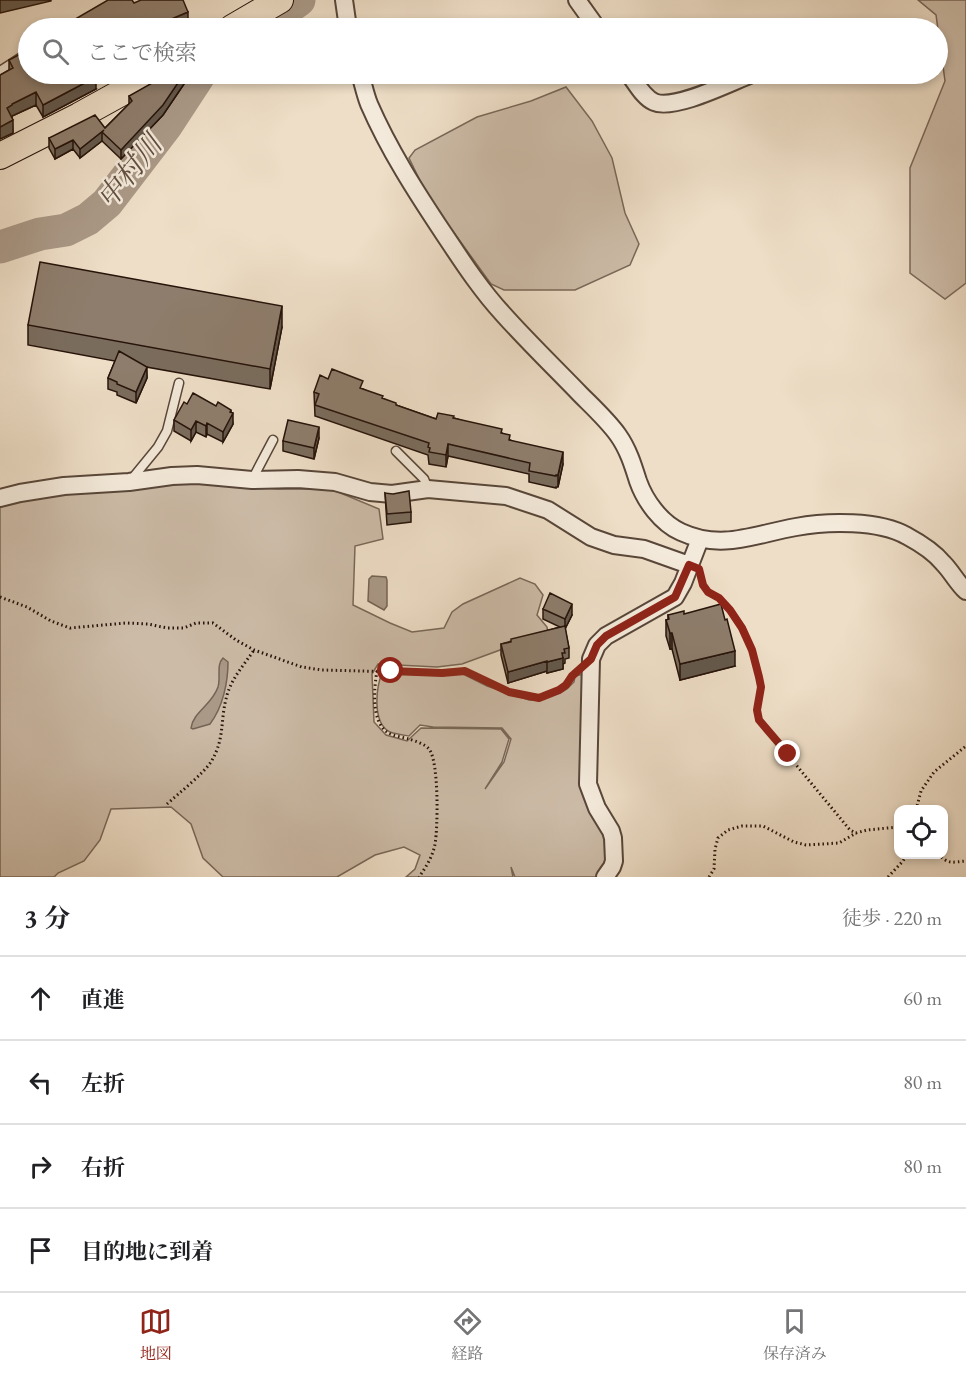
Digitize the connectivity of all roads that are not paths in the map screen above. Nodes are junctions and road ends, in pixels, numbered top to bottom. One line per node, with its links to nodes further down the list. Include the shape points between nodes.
1 (280, 0): 4 (main road)
2 (344, 0): 5 (street)
3 (577, 0): 6 (street)
4 (249, 18)
5 (347, 18)
6 (590, 18)
7 (18, 59): 8 (lane)
8 (0, 71)
9 (137, 84): 13 (main road)
10 (363, 84): 21 (street, via 415,191 479,287 619,436 647,499 662,519 680,532)
11 (636, 84): 12 (street, via 652,102 665,105)
12 (727, 84)
13 (0, 156)
14 (179, 383): 18 (lane, via 167,431)
15 (273, 440): 17 (lane)
16 (396, 452): 19 (lane, via 424,478)
17 (252, 480): 18 (street, via 197,475); 19 (street, via 335,482 392,494)
18 (129, 482): 20 (street, via 64,486)
19 (428, 489): 22 (street, via 506,495 548,510 591,537 644,549)
20 (0, 498)
21 (700, 539): 22 (street); 23 (street, via 738,540 827,523 873,525 905,534 925,547)
22 (689, 565): 24 (street, via 675,597 606,636 591,659 588,784 613,838 614,861)
23 (966, 591)
24 (605, 877)

